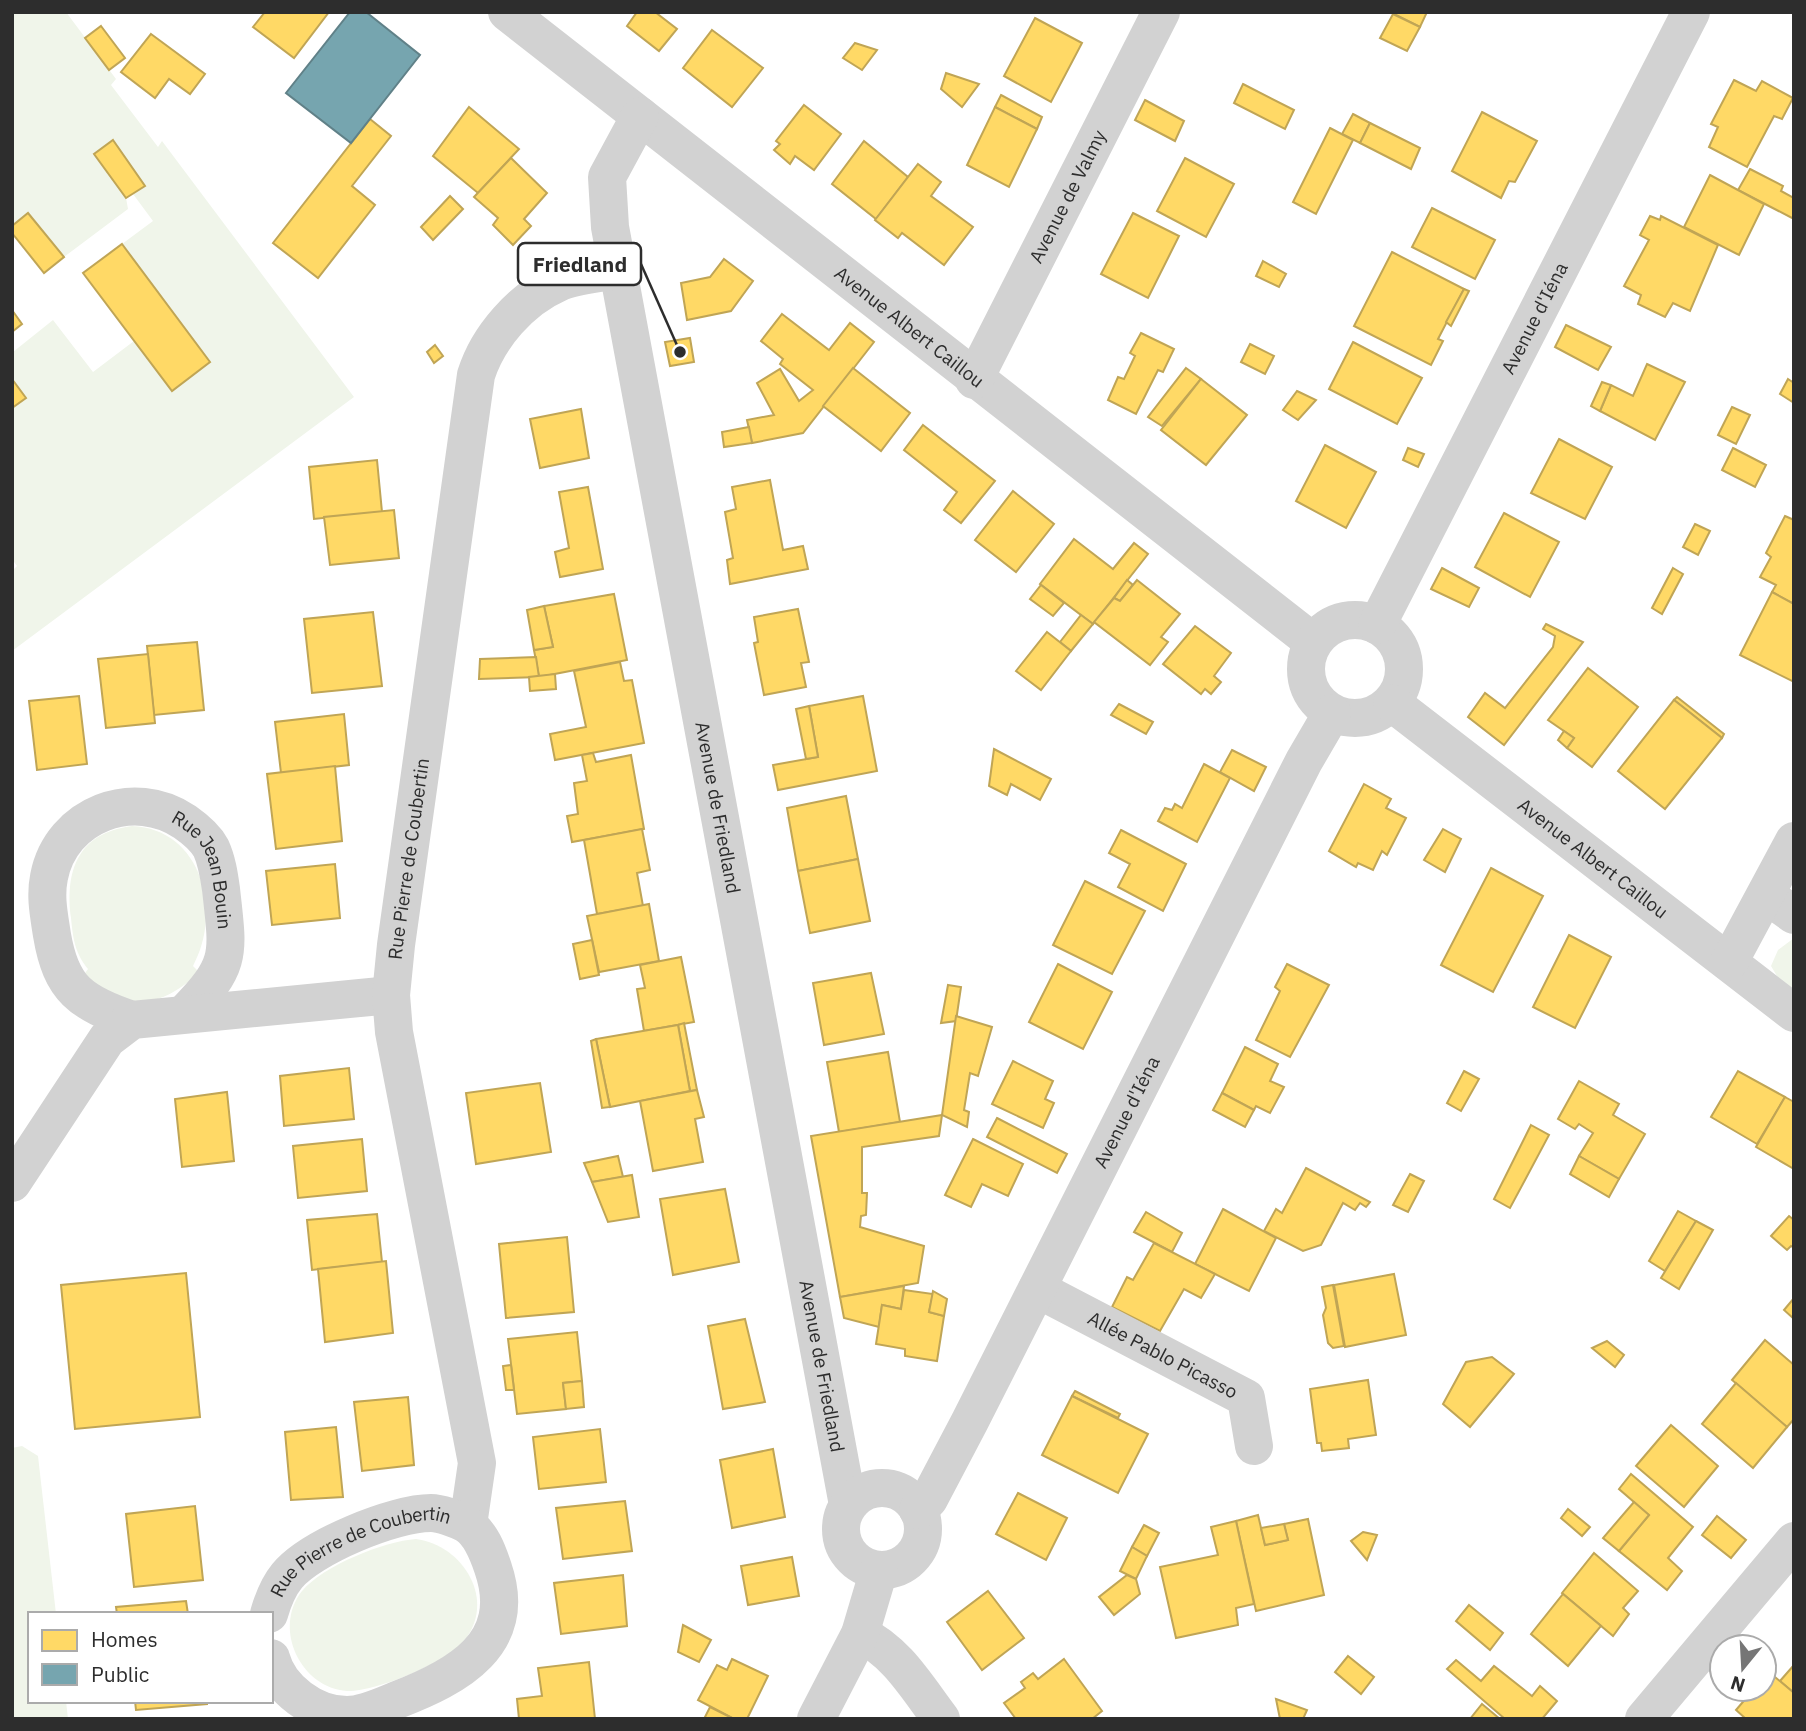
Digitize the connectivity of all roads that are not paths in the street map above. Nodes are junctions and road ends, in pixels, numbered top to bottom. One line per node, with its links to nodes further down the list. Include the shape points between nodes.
1 (507, 12): 4 (street, Avenue Albert Caillou)
2 (1161, 12): 6 (street, Avenue de Valmy)
3 (1691, 12): 7 (street, Avenue d'Iéna)
4 (640, 116): 5 (street, Avenue de Friedland, via 607,177); 6 (street, Avenue Albert Caillou)
5 (617, 270): 14 (street, Rue Pierre de Coubertin, via 560,282 545,290 506,323 478,368); 21 (street, Avenue de Friedland)
6 (974, 380): 8 (street, Avenue Albert Caillou)
7 (1377, 625): 8 (street, via 1363,620 1335,624); 9 (street, via 1399,646 1404,660 1404,675)
8 (1313, 642): 10 (street, via 1306,657 1309,690)
9 (1392, 703): 10 (street, via 1370,717); 13 (street, Avenue Albert Caillou)
10 (1332, 713): 19 (street, Avenue d'Iéna)
11 (1794, 841): 12 (street)
12 (1780, 905): 13 (street)
13 (1729, 962): 16 (street, Avenue Albert Caillou)
14 (391, 995): 15 (street, Rue Jean Bouin); 23 (street, Rue Pierre de Coubertin, via 394,1032 477,1463)
15 (186, 1012): 17 (street, Rue Jean Bouin); 17 (street, Rue Jean Bouin, via 214,982 225,960 219,872 210,847 196,829 160,809 107,809 85,820 57,852 47,898 57,964 66,980 81,998)
16 (1794, 1013)
17 (132, 1020): 18 (street, via 107,1039)
18 (12, 1183)
19 (1037, 1289): 20 (street, Allée Pablo Picasso, via 1246,1398); 22 (street, Avenue d'Iéna, via 929,1499)
20 (1254, 1446)
21 (848, 1505): 22 (street, via 870,1489 884,1488 898,1491); 25 (street, via 840,1529 847,1552 866,1568)
22 (918, 1510): 25 (street, via 923,1534 913,1557 891,1570)
23 (468, 1525): 26 (street, Rue Pierre de Coubertin, via 434,1512 408,1515 320,1551 289,1574); 29 (street, Rue Pierre de Coubertin, via 486,1547 497,1578 498,1613 483,1649 452,1677 365,1712 347,1715)
24 (1794, 1541): 32 (street)
25 (879, 1570): 27 (street)
26 (270, 1612)
27 (860, 1634): 30 (street); 31 (street, via 893,1655)
28 (273, 1662): 29 (street, Rue Pierre de Coubertin)
29 (298, 1709)
30 (816, 1719)
31 (941, 1719)
32 (1644, 1719)

